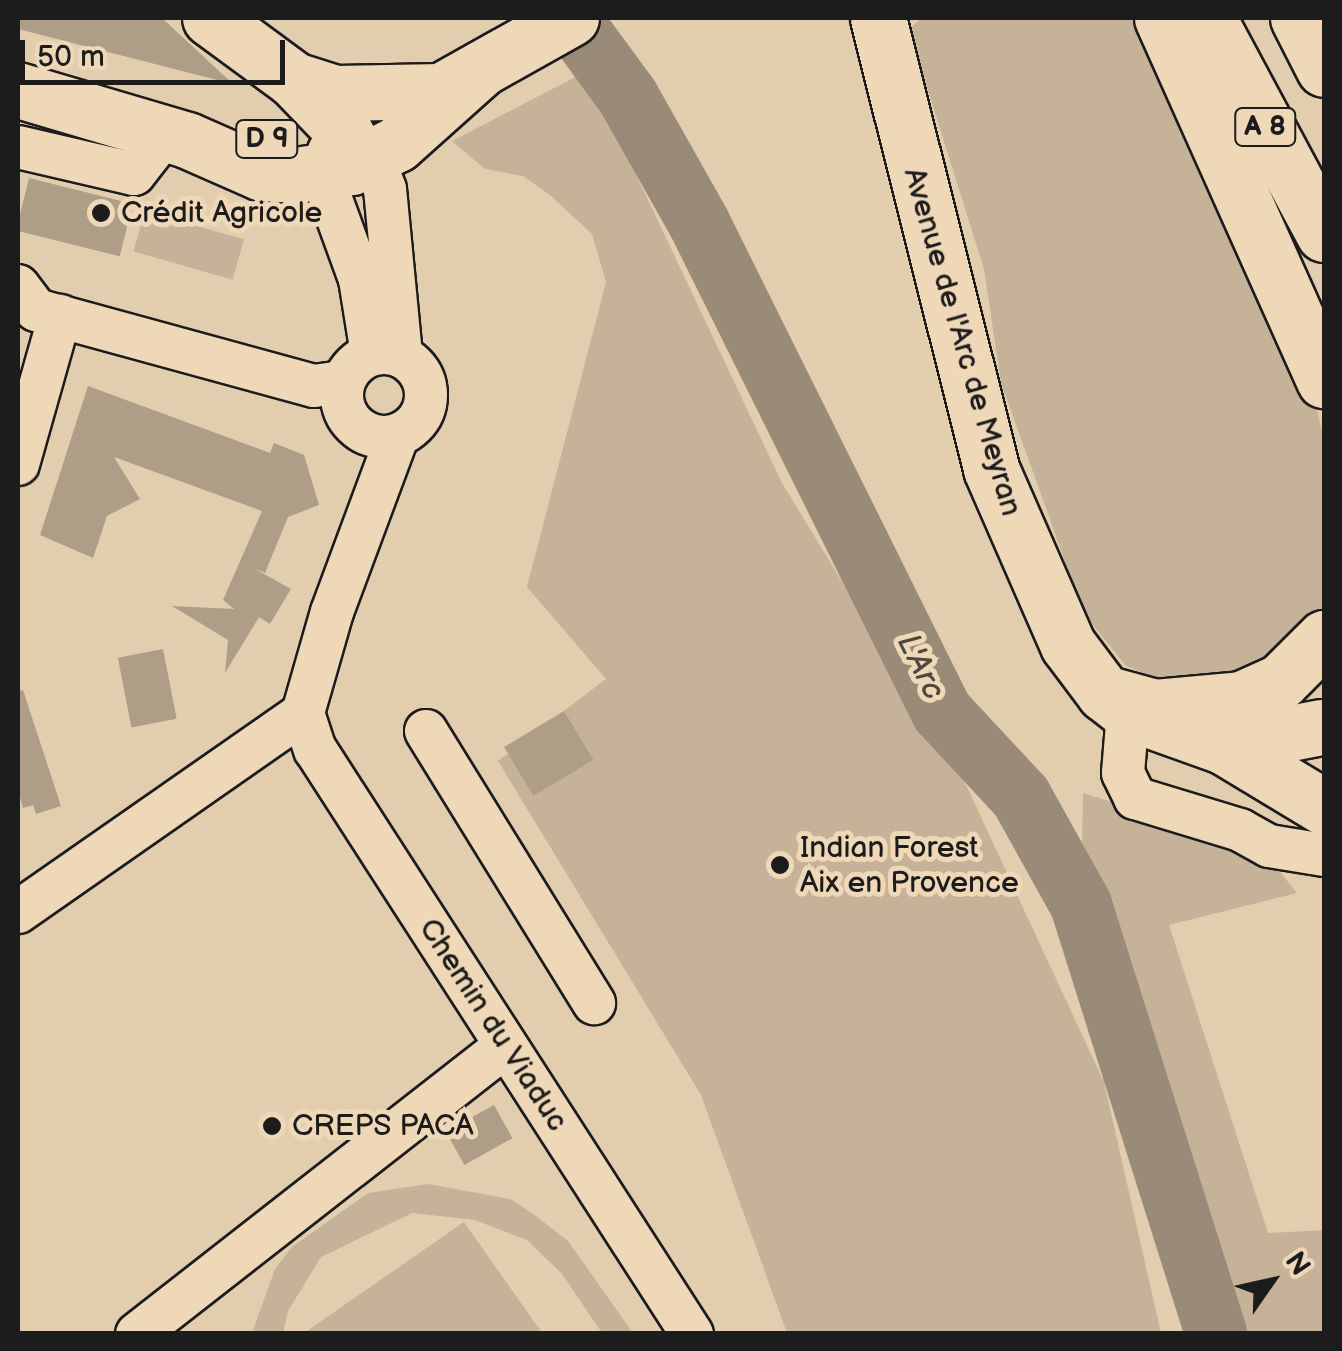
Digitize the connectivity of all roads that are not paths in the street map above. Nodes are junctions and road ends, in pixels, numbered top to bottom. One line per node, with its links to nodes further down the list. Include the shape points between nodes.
1 (210, 18): 8 (main road, D 9)
2 (571, 18): 9 (main road)
3 (1162, 18): 17 (main road)
4 (1208, 18): 14 (main road, A 8)
5 (1298, 18): 7 (main road, A 8)
6 (876, 27): 21 (main road, Avenue de l'Arc de Meyran, via 991,470 1068,645)
7 (1324, 69)
8 (294, 80): 9 (main road, via 335,93); 13 (main road, D 9)
9 (461, 80): 13 (main road, D 9)
10 (18, 90): 11 (main road)
11 (176, 137): 12 (street, via 134,174); 13 (main road, D 9)
12 (18, 147)
13 (347, 155): 16 (street); 16 (street, via 387,202)
14 (1324, 234)
15 (33, 307): 16 (street, via 314,386); 19 (street)
16 (372, 364): 18 (street, via 344,408); 18 (street, via 422,376 426,404)
17 (1324, 380)
18 (382, 434): 22 (street, via 368,507)
19 (18, 464)
20 (1324, 638): 21 (main road, via 1281,682 1241,699 1156,708)
21 (1116, 703): 25 (main road); 26 (street, via 1122,772 1134,798 1240,830 1270,846)
22 (303, 713): 27 (street); 29 (street, Chemin du Viaduc, via 316,749)
23 (1323, 726): 25 (main road); 26 (main road, via 1305,756)
24 (426, 731): 28 (street)
25 (1224, 746): 26 (main road)
26 (1323, 822)
27 (18, 912)
28 (594, 1003)
29 (506, 1046): 30 (street); 31 (street, Chemin du Viaduc)
30 (137, 1334)
31 (692, 1334)

